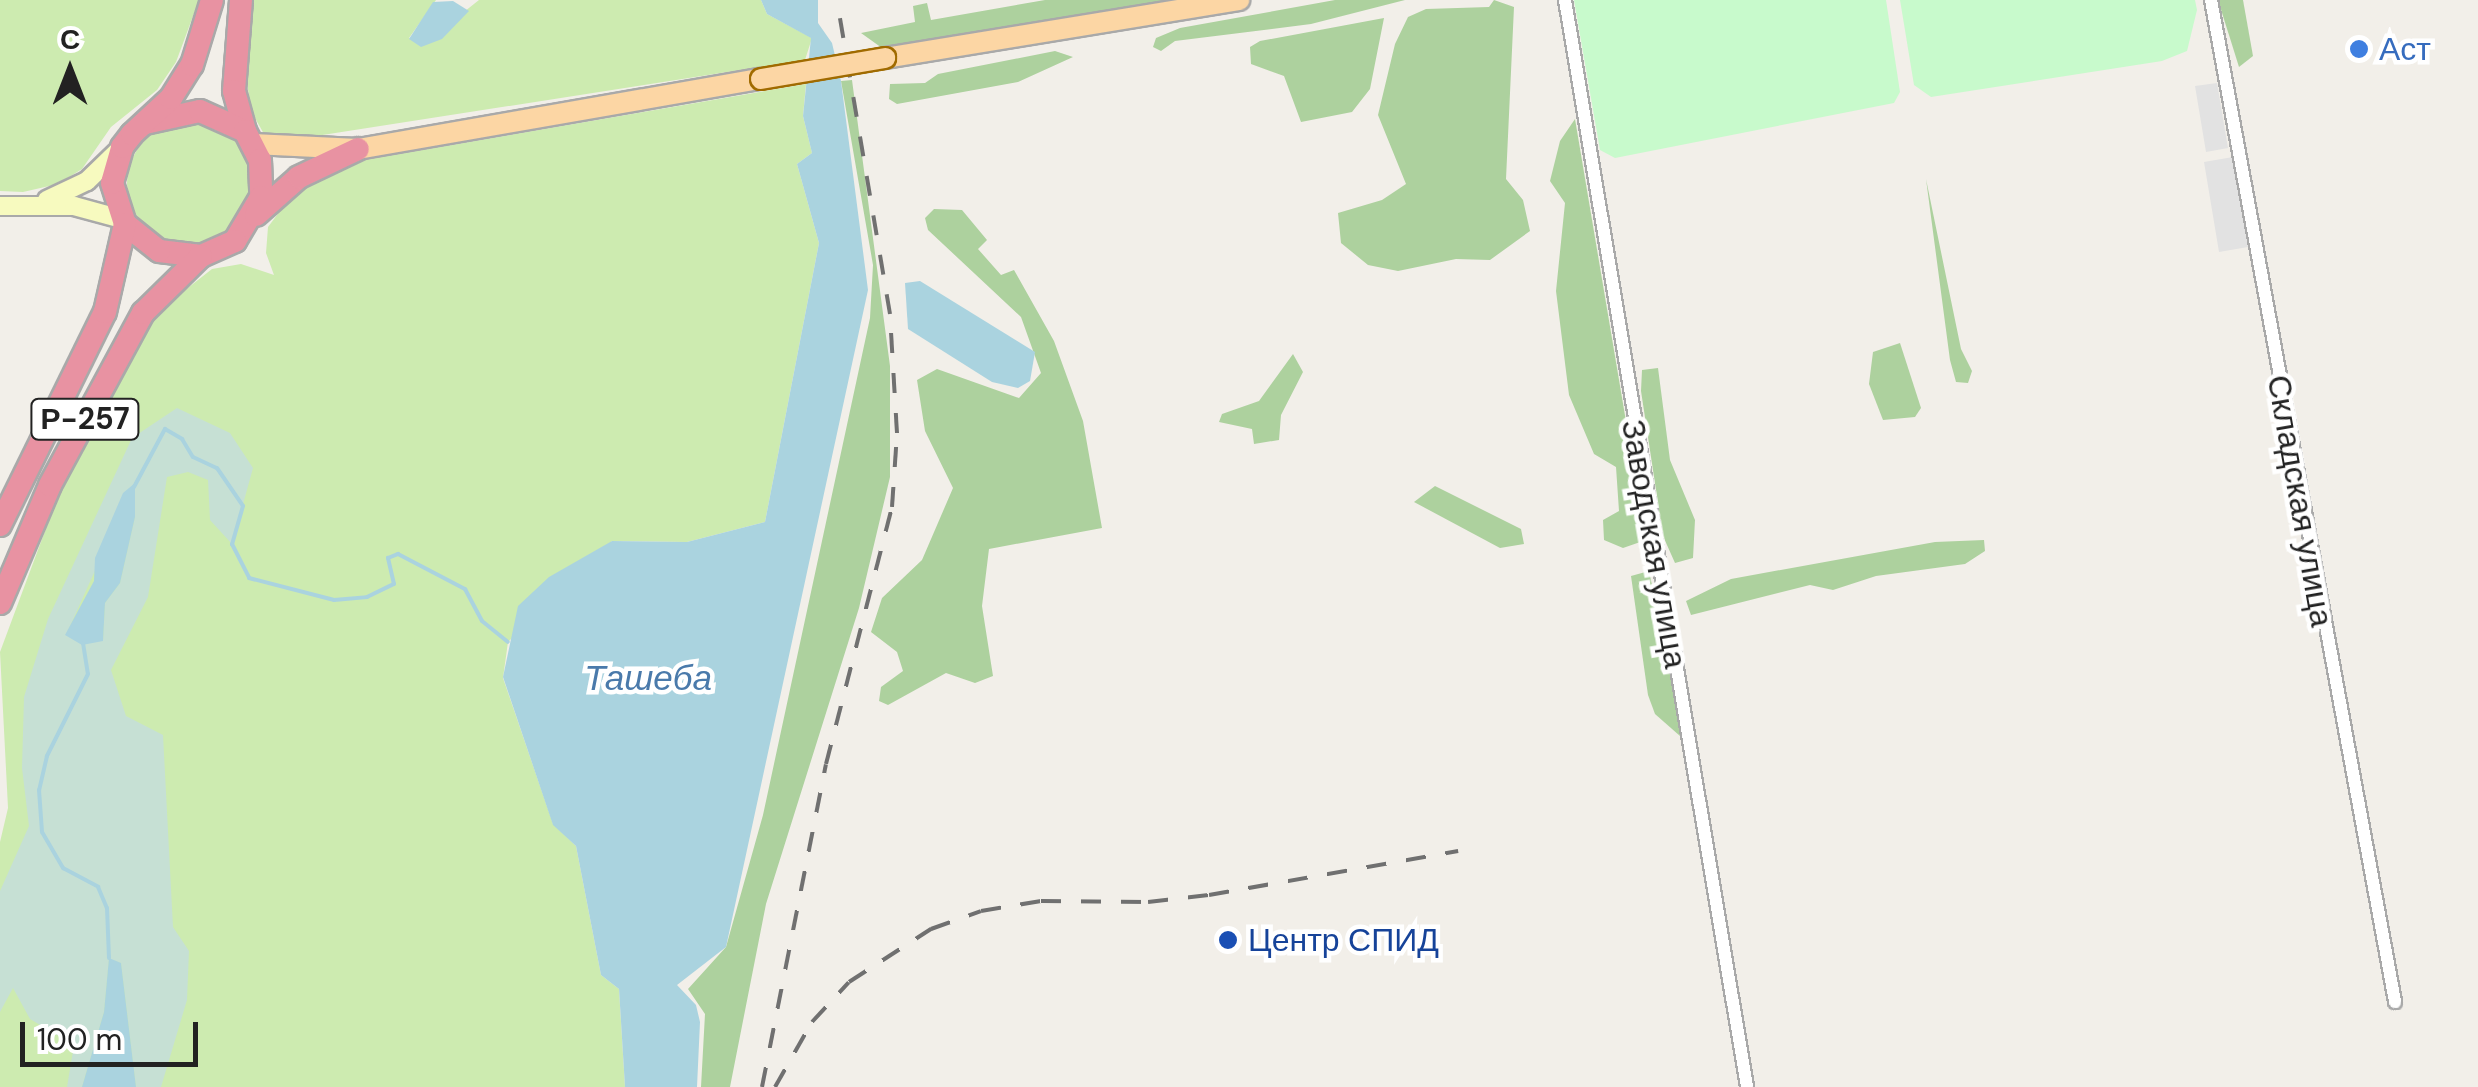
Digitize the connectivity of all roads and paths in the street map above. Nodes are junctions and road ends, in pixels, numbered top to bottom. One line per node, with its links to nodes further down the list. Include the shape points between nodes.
1 (212, 0): 6 (highway, via 192,65)
2 (240, 0): 7 (highway, via 234,91)
3 (1239, 0): 9 (main road, bridge)
4 (1565, 0): 18 (street, Заводская улица)
5 (2211, 0): 17 (street, Складская улица)
6 (145, 123): 7 (highway, via 200,111); 8 (highway)
7 (249, 138): 9 (main road); 12 (highway, via 262,183)
8 (122, 147): 10 (street, via 74,190); 13 (highway, Р-257, via 112,183)
9 (358, 149): 12 (highway, via 299,177)
10 (32, 204): 11 (street); 13 (street, via 74,206)
11 (0, 206)
12 (256, 215): 14 (highway, Р-257, via 235,241)
13 (123, 222): 14 (highway, via 158,251); 15 (highway, Р-257, via 104,312)
14 (201, 256): 16 (highway, Р-257, via 142,313 50,486)
15 (0, 526)
16 (0, 603)
17 (2395, 1002)
18 (1747, 1087)

